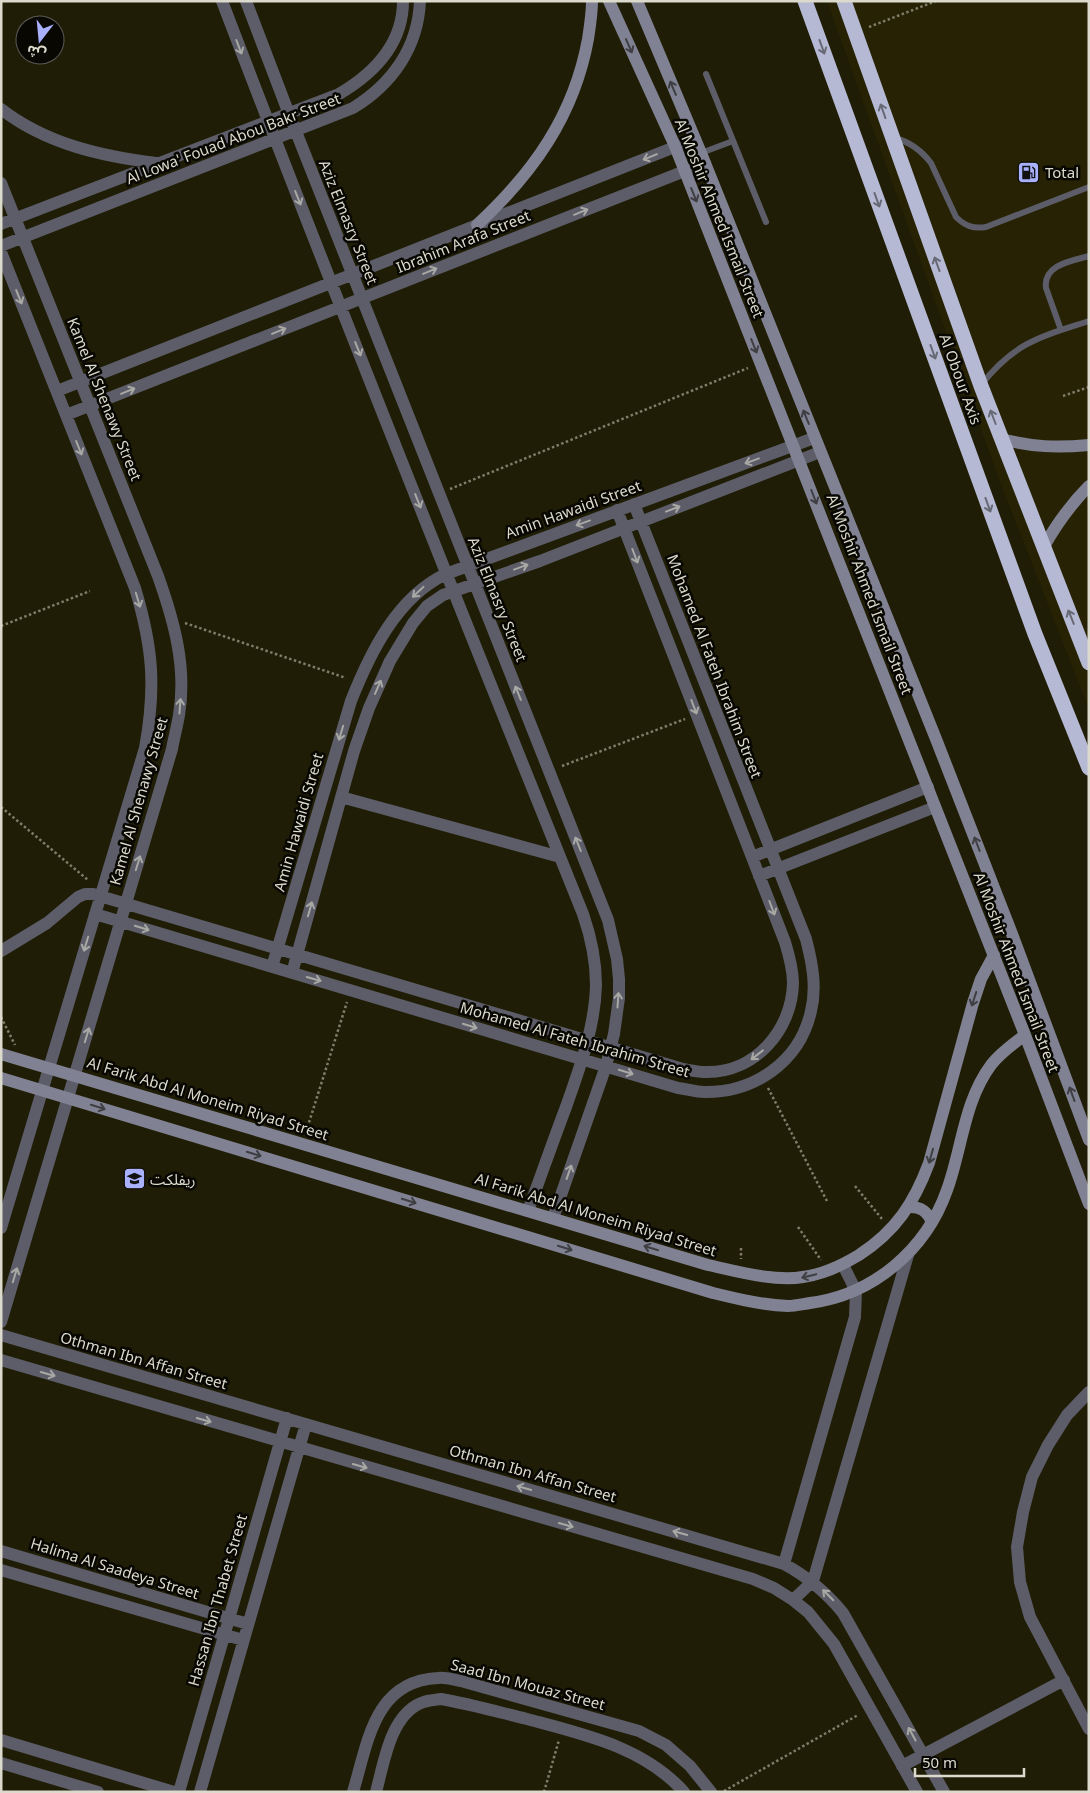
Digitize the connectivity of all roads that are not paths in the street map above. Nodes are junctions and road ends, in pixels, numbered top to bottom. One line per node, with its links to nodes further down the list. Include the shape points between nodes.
1 (222, 1): 13 (street, one-way to 13)
2 (246, 1): 12 (street, Aziz Elmasry Street)
3 (402, 1): 12 (street, Al Lowa' Fouad Abou Bakr Street, via 398,28 389,49 375,68 339,94)
4 (420, 1): 14 (street, Al Lowa' Fouad Abou Bakr Street, via 414,37 390,79 370,98 353,108)
5 (592, 1): 28 (street, via 578,81 564,114 525,176)
6 (609, 1): 19 (street, Al Moshir Ahmed Ismail Street, one-way to 19)
7 (637, 1): 17 (street, Al Moshir Ahmed Ismail Street, one-way to 7)
8 (805, 1): 66 (highway, Al Obour Axis, one-way to 66, via 1035,634)
9 (844, 1): 15 (highway, Al Obour Axis, one-way to 9)
10 (706, 74): 18 (lane)
11 (1, 109): 21 (street, via 54,139 114,158)
12 (288, 114): 13 (street, Al Lowa' Fouad Abou Bakr Street); 14 (street, Aziz Elmasry Street)
13 (268, 122): 16 (street); 21 (street, Al Lowa' Fouad Abou Bakr Street)
14 (295, 130): 16 (street, Al Lowa' Fouad Abou Bakr Street); 33 (street, Aziz Elmasry Street)
15 (892, 137): 24 (lane, via 910,144 931,163 956,217 969,227 986,227); 40 (highway, Al Obour Axis, one-way to 15)
16 (274, 138): 29 (street, Al Lowa' Fouad Abou Bakr Street); 34 (street, one-way to 34)
17 (695, 139): 19 (street, Ibrahim Arafa Street); 20 (street, Al Moshir Ahmed Ismail Street)
18 (733, 141): 20 (lane); 26 (lane)
19 (675, 146): 22 (street, Al Moshir Ahmed Ismail Street); 28 (street, Ibrahim Arafa Street, one-way to 28)
20 (703, 158): 22 (street, Ibrahim Arafa Street); 44 (street, Al Moshir Ahmed Ismail Street, one-way to 20)
21 (158, 164): 25 (street, Al Lowa' Fouad Abou Bakr Street)
22 (684, 171): 35 (street, Ibrahim Arafa Street, one-way to 22); 47 (street, Al Moshir Ahmed Ismail Street, one-way to 47)
23 (1, 183): 25 (street, Kamel Al Shenawy Street)
24 (1089, 187)
25 (15, 218): 27 (street, Al Lowa' Fouad Abou Bakr Street); 29 (street, Kamel Al Shenawy Street)
26 (766, 222)
27 (1, 224)
28 (477, 225): 33 (street, Ibrahim Arafa Street)
29 (23, 238): 30 (street, Al Lowa' Fouad Abou Bakr Street); 39 (street, Kamel Al Shenawy Street)
30 (1, 246)
31 (1, 252): 41 (street, Kamel Al Shenawy Street, one-way to 41)
32 (1089, 256): 38 (lane, via 1052,269 1047,274 1046,288)
33 (352, 274): 34 (street, Ibrahim Arafa Street); 35 (street, Aziz Elmasry Street)
34 (331, 282): 36 (street); 39 (street, Ibrahim Arafa Street)
35 (362, 298): 36 (street, Ibrahim Arafa Street); 58 (street, Aziz Elmasry Street)
36 (341, 307): 42 (street, Ibrahim Arafa Street, one-way to 36); 59 (street, one-way to 59)
37 (1089, 320): 38 (lane)
38 (1061, 330): 40 (lane, via 1032,340 1012,352)
39 (80, 382): 41 (street, Ibrahim Arafa Street); 42 (street, Kamel Al Shenawy Street)
40 (981, 386): 45 (highway, Al Obour Axis, one-way to 40)
41 (57, 391): 43 (street, Kamel Al Shenawy Street)
42 (90, 406): 43 (street, Ibrahim Arafa Street); 78 (street, Kamel Al Shenawy Street, one-way to 42, via 172,750 179,715 181,679 172,618)
43 (66, 415): 77 (street, Kamel Al Shenawy Street, one-way to 77, via 135,588 144,618 152,676 151,716 145,748)
44 (814, 438): 47 (street, Amin Hawaidi Street); 48 (street, Al Moshir Ahmed Ismail Street)
45 (1001, 439): 46 (street, via 1062,448); 56 (highway, Al Obour Axis)
46 (1089, 445)
47 (794, 446): 49 (street, Al Moshir Ahmed Ismail Street); 51 (street, Amin Hawaidi Street, one-way to 51)
48 (820, 452): 49 (street); 98 (street, Al Moshir Ahmed Ismail Street, one-way to 48, via 974,836)
49 (800, 460): 53 (street, one-way to 49); 67 (street, Al Moshir Ahmed Ismail Street, one-way to 67)
50 (1088, 487): 56 (street, via 1060,520)
51 (634, 504): 52 (street, Amin Hawaidi Street); 53 (street, Mohamed Al Fateh Ibrahim Street)
52 (618, 510): 54 (street, Mohamed Al Fateh Ibrahim Street); 55 (street, Amin Hawaidi Street, one-way to 55)
53 (641, 521): 54 (street); 60 (street, Mohamed Al Fateh Ibrahim Street)
54 (624, 528): 57 (street); 62 (street, Mohamed Al Fateh Ibrahim Street, one-way to 62)
55 (532, 542): 57 (street); 58 (street, Amin Hawaidi Street)
56 (1043, 548): 64 (highway, Al Obour Axis, one-way to 56)
57 (540, 560): 61 (street, one-way to 57)
58 (468, 566): 59 (street, Amin Hawaidi Street); 61 (street, Aziz Elmasry Street)
59 (446, 574): 63 (street); 81 (street, Amin Hawaidi Street, one-way to 81, via 424,587 401,611 383,636 359,682 340,733)
60 (665, 583): 62 (street); 72 (street, Mohamed Al Fateh Ibrahim Street)
61 (475, 584): 63 (street); 89 (street, Aziz Elmasry Street, one-way to 61, via 619,998 618,972 608,920)
62 (648, 590): 74 (street, Mohamed Al Fateh Ibrahim Street, one-way to 74)
63 (453, 591): 68 (street, one-way to 63, via 369,708 390,661 420,614 434,600); 73 (street)
64 (1084, 641): 65 (highway, Al Obour Axis)
65 (1089, 663)
66 (1089, 768)
67 (928, 786): 69 (street, Al Moshir Ahmed Ismail Street); 70 (street)
68 (341, 797): 73 (street); 83 (street, one-way to 68)
69 (936, 807): 71 (street); 84 (street, Al Moshir Ahmed Ismail Street)
70 (853, 816): 71 (street); 72 (street)
71 (860, 836): 75 (street)
72 (770, 850): 74 (street); 75 (street, Mohamed Al Fateh Ibrahim Street)
73 (560, 857): 88 (street, via 583,914 595,961 596,986)
74 (752, 857): 76 (street, Mohamed Al Fateh Ibrahim Street)
75 (778, 868): 76 (street); 92 (street, Mohamed Al Fateh Ibrahim Street, one-way to 75, via 678,1088 722,1091 743,1087 763,1078 789,1056 803,1035 812,1010 814,985 806,939)
76 (759, 876): 89 (street, Mohamed Al Fateh Ibrahim Street, one-way to 89, via 785,942 793,982 791,1005 782,1027 769,1045 750,1060 729,1069 706,1072 683,1069)
77 (101, 894): 78 (street, Mohamed Al Fateh Ibrahim Street); 79 (street, Kamel Al Shenawy Street); 82 (street, Mohamed Al Fateh Ibrahim Street, via 78,897 47,923)
78 (126, 903): 80 (street, Kamel Al Shenawy Street); 81 (street, Mohamed Al Fateh Ibrahim Street)
79 (95, 914): 80 (street, Mohamed Al Fateh Ibrahim Street); 93 (street, Kamel Al Shenawy Street, one-way to 93)
80 (120, 921): 85 (street, Mohamed Al Fateh Ibrahim Street, one-way to 85); 94 (street, Kamel Al Shenawy Street, one-way to 80)
81 (278, 949): 83 (street, Mohamed Al Fateh Ibrahim Street); 85 (street, Amin Hawaidi Street)
82 (1, 951)
83 (297, 954): 86 (street); 88 (street, Mohamed Al Fateh Ibrahim Street)
84 (994, 955): 87 (street, Al Moshir Ahmed Ismail Street); 100 (street, Al Farik Abd Al Moneim Riyad Street, one-way to 100, via 973,1002 929,1163)
85 (272, 967): 86 (street, Mohamed Al Fateh Ibrahim Street)
86 (292, 973): 91 (street, Mohamed Al Fateh Ibrahim Street, one-way to 91)
87 (1025, 1035): 99 (street, Al Moshir Ahmed Ismail Street); 103 (street, via 992,1064 979,1084 946,1192)
88 (587, 1041): 89 (street, Mohamed Al Fateh Ibrahim Street); 91 (street)
89 (611, 1048): 92 (street, Aziz Elmasry Street)
90 (1, 1054): 93 (street, Al Farik Abd Al Moneim Riyad Street)
91 (582, 1059): 92 (street, Mohamed Al Fateh Ibrahim Street); 101 (street)
92 (606, 1066): 102 (street, Aziz Elmasry Street, one-way to 92)
93 (49, 1068): 94 (street, Al Farik Abd Al Moneim Riyad Street); 96 (street, Kamel Al Shenawy Street)
94 (75, 1076): 97 (street, Kamel Al Shenawy Street); 101 (street, Al Farik Abd Al Moneim Riyad Street)
95 (1, 1078): 96 (street)
96 (42, 1090): 97 (street); 104 (street, Kamel Al Shenawy Street)
97 (68, 1098): 107 (street, one-way to 107, via 752,1303 789,1306 826,1301); 108 (street, Kamel Al Shenawy Street, one-way to 97)
98 (1089, 1140)
99 (1089, 1204)
100 (908, 1207): 103 (street, via 921,1208); 106 (street, Al Farik Abd Al Moneim Riyad Street, via 876,1244)
101 (528, 1211): 102 (street, Al Farik Abd Al Moneim Riyad Street)
102 (553, 1218): 106 (street, Al Farik Abd Al Moneim Riyad Street, one-way to 102, via 801,1278 741,1273)
103 (932, 1222): 105 (street)
104 (1, 1228)
105 (908, 1255): 107 (street); 119 (street)
106 (843, 1265): 107 (street)
107 (856, 1291): 117 (street, via 855,1317)
108 (1, 1322)
109 (1, 1335): 112 (street, Othman Ibn Affan Street)
110 (1, 1360): 114 (street, one-way to 114)
111 (1089, 1392): 125 (street, via 1067,1415 1036,1469 1017,1547 1020,1582 1030,1617)
112 (287, 1418): 113 (street, Othman Ibn Affan Street); 114 (street, Hassan Ibn Thabet Street)
113 (306, 1424): 115 (street); 117 (street, Othman Ibn Affan Street, one-way to 113)
114 (280, 1443): 115 (street); 121 (street, Hassan Ibn Thabet Street)
115 (299, 1448): 120 (street, one-way to 120, via 752,1579); 122 (street)
116 (1, 1551): 121 (street, Halima Al Saadeya Street)
117 (784, 1564): 119 (street, Othman Ibn Affan Street)
118 (1, 1570): 123 (street)
119 (813, 1581): 120 (street); 128 (street, Othman Ibn Affan Street, one-way to 119, via 843,1613)
120 (794, 1600): 130 (street, via 834,1644)
121 (229, 1618): 122 (street, Halima Al Saadeya Street); 123 (street, Hassan Ibn Thabet Street)
122 (248, 1624): 124 (street)
123 (224, 1634): 124 (street); 133 (street, Hassan Ibn Thabet Street)
124 (244, 1640): 134 (street)
125 (1064, 1680): 126 (street); 128 (street)
126 (1089, 1729)
127 (1, 1740): 132 (street)
128 (923, 1755): 130 (street); 140 (street, Othman Ibn Affan Street)
129 (1, 1763): 131 (street)
130 (902, 1766): 139 (street)
131 (98, 1792)
132 (174, 1792)
133 (180, 1792)
134 (200, 1792)
135 (353, 1792): 138 (street, Saad Ibn Mouaz Street, via 374,1722 384,1704 399,1690 418,1680 440,1678 639,1730 672,1750)
136 (376, 1792): 137 (street, via 393,1732 404,1715 421,1703 441,1699 623,1748 650,1762)
137 (684, 1792)
138 (711, 1792)
139 (916, 1792)
140 (944, 1792)

